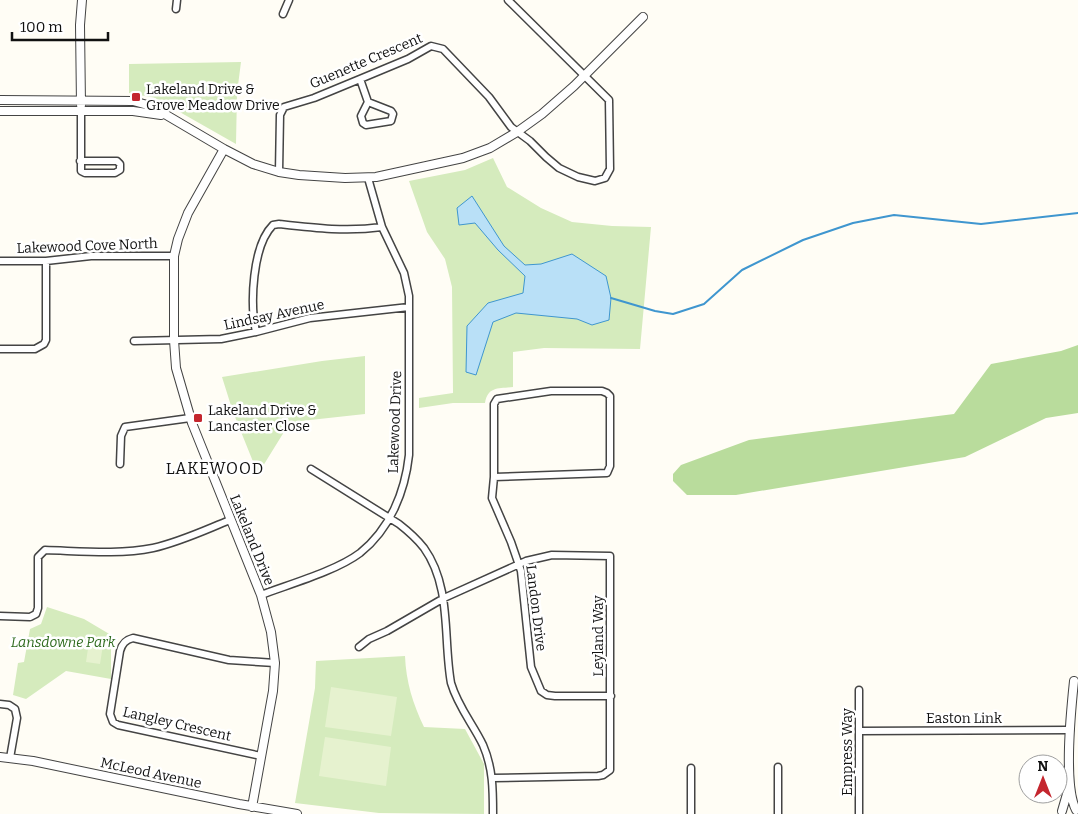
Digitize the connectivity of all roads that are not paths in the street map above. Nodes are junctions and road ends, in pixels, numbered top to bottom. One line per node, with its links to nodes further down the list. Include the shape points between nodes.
1 (82, 0): 11 (street)
2 (177, 0): 5 (street)
3 (289, 0): 6 (street)
4 (508, 0): 8 (street)
5 (176, 9)
6 (283, 14)
7 (643, 17): 8 (street)
8 (585, 75): 16 (street); 16 (street, via 609,100 610,169 605,178 595,181 559,168)
9 (360, 79): 12 (street); 16 (street, Guenette Crescent, via 428,48 439,47 486,93); 19 (street, Guenette Crescent, via 284,107 280,116)
10 (0, 100): 11 (street)
11 (80, 100): 14 (street); 15 (street, via 133,101 151,106)
12 (368, 102): 12 (street, via 361,116 363,123 391,121 391,111)
13 (0, 111): 14 (street)
14 (81, 111): 15 (street, via 133,111); 18 (street)
15 (168, 117): 17 (street)
16 (517, 132): 20 (street, via 464,158)
17 (224, 149): 19 (street, via 253,164); 22 (street, Lakeland Drive, via 182,226)
18 (80, 161): 18 (street, via 116,161 120,170 115,173 85,173 80,169)
19 (279, 172): 20 (street)
20 (368, 178): 21 (street, Lakewood Drive)
21 (382, 227): 25 (street, Lakewood Drive, via 404,273); 26 (street, via 337,230 273,225 255,268 253,316)
22 (174, 256): 24 (street, Lakewood Cove North, via 84,256); 27 (street, Lakeland Drive)
23 (0, 260): 24 (street, Lakewood Cove North)
24 (46, 261): 29 (street, via 44,344 35,349)
25 (409, 307): 26 (street, Lindsay Avenue, via 318,317); 34 (street, Lakewood Drive, via 409,455 403,490)
26 (256, 332): 27 (street, Lindsay Avenue, via 221,339)
27 (174, 340): 28 (street, Lindsay Avenue); 30 (street, Lakeland Drive, via 176,368)
28 (134, 341)
29 (0, 348)
30 (190, 418): 31 (street, via 125,427 121,436); 35 (street, Lakeland Drive)
31 (120, 464)
32 (311, 469): 34 (street)
33 (494, 477): 33 (street, Landon Drive, via 607,473 610,466 610,396 607,393 551,391 502,396 495,401); 36 (street, Landon Drive, via 492,498)
34 (389, 518): 37 (street, Lakewood Drive, via 359,554 338,566); 38 (street, via 412,534 423,547 434,566)
35 (230, 520): 37 (street, Lakeland Drive); 39 (street, via 153,548 127,551 44,550 38,557 37,613 30,617)
36 (519, 564): 38 (street, Leyland Way); 44 (street, Landon Drive, via 531,667 542,691 556,696); 44 (street, Leyland Way, via 552,555 610,556)
37 (261, 595): 41 (street, Lakeland Drive)
38 (444, 598): 40 (street, Leyland Way); 53 (street, via 451,683 462,712 482,745)
39 (0, 616)
40 (359, 647)
41 (275, 663): 48 (street, Lakeland Drive); 48 (street, Langley Crescent, via 229,660 129,639 120,651 110,714 118,725)
42 (1074, 681): 46 (street)
43 (859, 690): 47 (street, Empress Way)
44 (611, 696): 53 (street, Leyland Way, via 611,764 608,772 598,776)
45 (0, 704): 50 (street, via 15,709 17,718)
46 (1070, 730): 47 (street, Easton Link); 54 (street)
47 (859, 731): 62 (street, Empress Way)
48 (261, 756): 55 (street, Lakeland Drive)
49 (0, 757): 50 (street, McLeod Avenue)
50 (10, 758): 55 (street, McLeod Avenue)
51 (778, 767): 61 (street)
52 (691, 768): 60 (street)
53 (493, 778): 59 (street)
54 (1070, 785): 56 (street); 57 (street)
55 (252, 807): 58 (street, McLeod Avenue)
56 (1077, 810): 57 (street, via 1068,808)
57 (1059, 813)
58 (297, 814)
59 (493, 814)
60 (691, 814)
61 (778, 814)
62 (860, 814)

